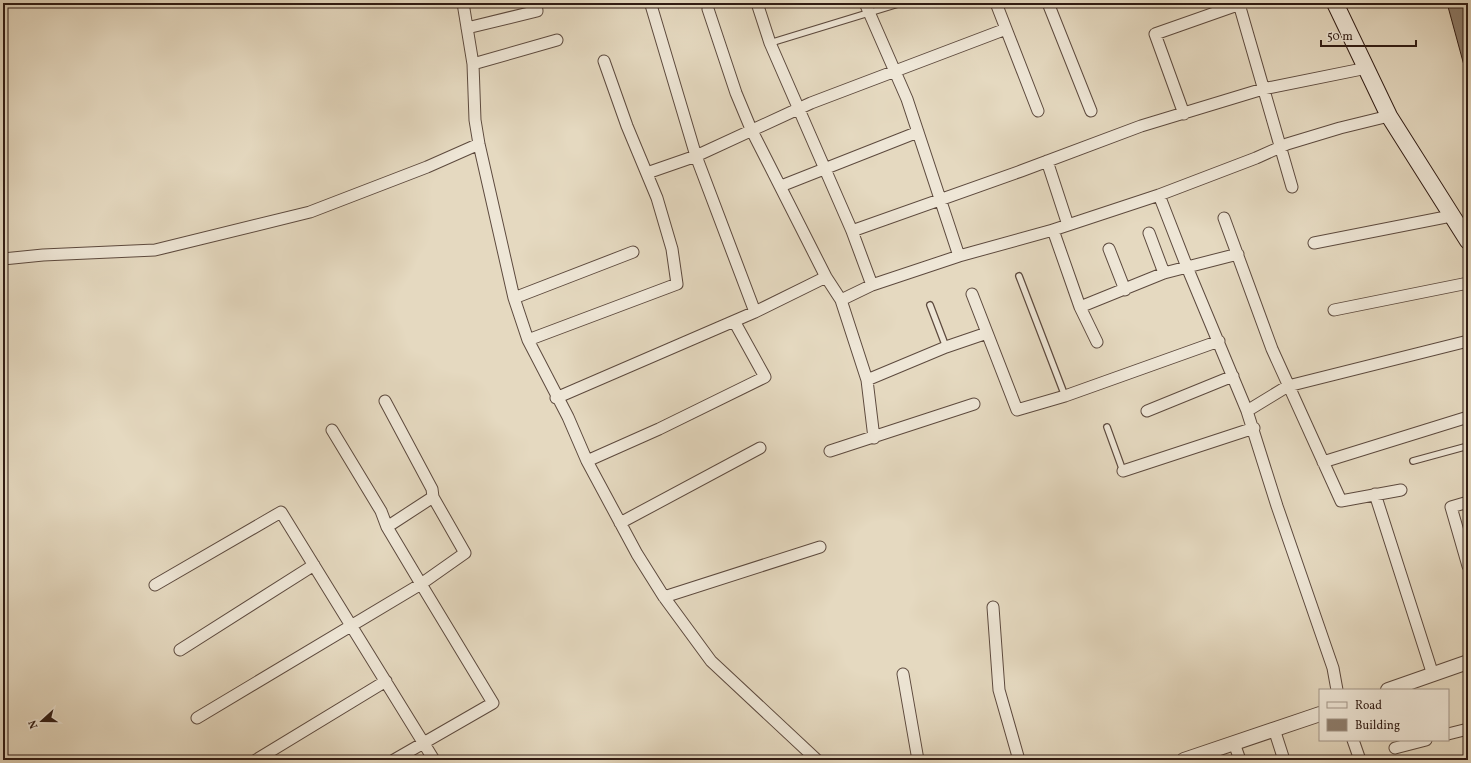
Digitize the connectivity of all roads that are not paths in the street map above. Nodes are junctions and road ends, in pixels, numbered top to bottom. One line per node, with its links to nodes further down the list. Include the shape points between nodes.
1 (463, 3): 13 (street)
2 (536, 3): 13 (street, via 537,10)
3 (757, 3): 16 (street)
4 (901, 3): 11 (lane)
5 (996, 3): 14 (street)
6 (1048, 3): 24 (street)
7 (1335, 3): 19 (main road)
8 (1241, 4): 10 (street); 21 (street)
9 (651, 6): 31 (street)
10 (1227, 6): 25 (street, via 1155,34)
11 (867, 8): 16 (lane); 20 (street)
12 (708, 9): 27 (street)
13 (467, 28): 18 (street)
14 (1006, 29): 20 (street); 23 (street)
15 (557, 40): 18 (street)
16 (770, 43): 22 (street)
17 (604, 61): 34 (street)
18 (473, 64): 29 (street, via 475,120)
19 (1367, 68): 21 (street); 26 (main road)
20 (895, 70): 22 (street); 28 (street)
21 (1263, 89): 25 (street); 30 (street)
22 (800, 109): 27 (street); 33 (street)
23 (1038, 111)
24 (1091, 111)
25 (1184, 114): 32 (street, via 1142,126)
26 (1389, 116): 30 (street, via 1340,128); 39 (main road)
27 (751, 129): 31 (street); 35 (street)
28 (918, 132): 33 (street); 38 (street)
29 (479, 144): 51 (street, via 310,212 155,250); 60 (street)
30 (1280, 148): 36 (street); 37 (street)
31 (696, 156): 34 (street); 65 (street)
32 (1047, 162): 38 (street); 41 (street)
33 (825, 168): 35 (street); 43 (street)
34 (647, 173): 68 (street, via 672,249 677,284)
35 (781, 186): 55 (street)
36 (1292, 187)
37 (1160, 195): 41 (street); 52 (street)
38 (940, 199): 43 (street); 50 (street)
39 (1451, 216): 45 (main road); 46 (street)
40 (1224, 218): 49 (street)
41 (1068, 225): 42 (street)
42 (1053, 230): 50 (street); 63 (street)
43 (852, 231): 57 (street)
44 (1150, 233): 53 (street)
45 (1468, 240)
46 (1314, 243)
47 (1109, 249): 58 (street)
48 (633, 252): 60 (street)
49 (1238, 254): 52 (street); 75 (street)
50 (959, 256): 57 (street)
51 (3, 259)
52 (1187, 267): 53 (street); 69 (street)
53 (1164, 273): 58 (street)
54 (1019, 276): 76 (lane)
55 (826, 277): 61 (street); 65 (street)
56 (1468, 283): 64 (street)
57 (872, 285): 61 (street)
58 (1125, 290): 63 (street)
59 (972, 294): 67 (street)
60 (514, 298): 68 (street)
61 (841, 300): 74 (street)
62 (930, 306): 72 (lane)
63 (1080, 307): 71 (street)
64 (1334, 310)
65 (755, 312): 66 (street)
66 (734, 321): 77 (street); 90 (street, via 765,377)
67 (986, 333): 72 (street); 76 (street, via 1017,410)
68 (528, 340): 77 (street)
69 (1219, 341): 73 (street); 76 (street)
70 (1468, 341): 75 (street)
71 (1097, 342)
72 (946, 347): 74 (street)
73 (1233, 376): 80 (street); 81 (street)
74 (867, 380): 86 (street)
75 (1288, 386): 80 (street); 92 (street)
76 (1065, 396)
77 (556, 398): 90 (street, via 568,417)
78 (385, 401): 96 (street, via 432,489)
79 (974, 404): 86 (street)
80 (1248, 410): 84 (street)
81 (1147, 411)
82 (1468, 417): 92 (street)
83 (1107, 427): 93 (lane)
84 (1254, 428): 93 (street); 113 (street)
85 (332, 430): 99 (street)
86 (874, 438): 89 (street)
87 (1468, 446): 91 (lane)
88 (760, 448): 98 (street)
89 (830, 451)
90 (587, 461): 98 (street)
91 (1413, 461)
92 (1324, 462): 95 (street, via 1341,501)
93 (1124, 471)
94 (1401, 490): 95 (street)
95 (1375, 494): 111 (street)
96 (433, 497): 99 (street); 104 (street, via 464,553)
97 (1468, 502): 102 (street, via 1451,507)
98 (620, 523): 105 (street, via 636,554)
99 (387, 527): 104 (street)
100 (820, 547): 105 (street)
101 (314, 565): 103 (street, via 281,512); 107 (street); 108 (street)
102 (1468, 566)
103 (155, 584)
104 (421, 584): 107 (street); 122 (street, via 493,703)
105 (664, 596): 128 (street, via 711,661)
106 (993, 607): 130 (street, via 999,690)
107 (352, 626): 112 (street); 116 (street)
108 (180, 650)
109 (1468, 663): 111 (street)
110 (902, 674): 129 (street)
111 (1433, 674): 114 (street)
112 (386, 681): 122 (street); 125 (street)
113 (1338, 689)
114 (1391, 689)
115 (1319, 714): 117 (street)
116 (197, 718)
117 (1274, 729): 123 (street); 133 (street)
118 (1468, 729): 119 (street)
119 (1449, 734)
120 (1353, 741): 134 (street)
121 (1422, 741): 124 (street)
122 (423, 742): 126 (street); 127 (street)
123 (1234, 743): 131 (street); 132 (street)
124 (1395, 748)
125 (256, 760)
126 (394, 760)
127 (434, 760)
128 (816, 760)
129 (918, 760)
130 (1019, 760)
131 (1184, 760)
132 (1240, 760)
133 (1284, 760)
134 (1360, 760)

